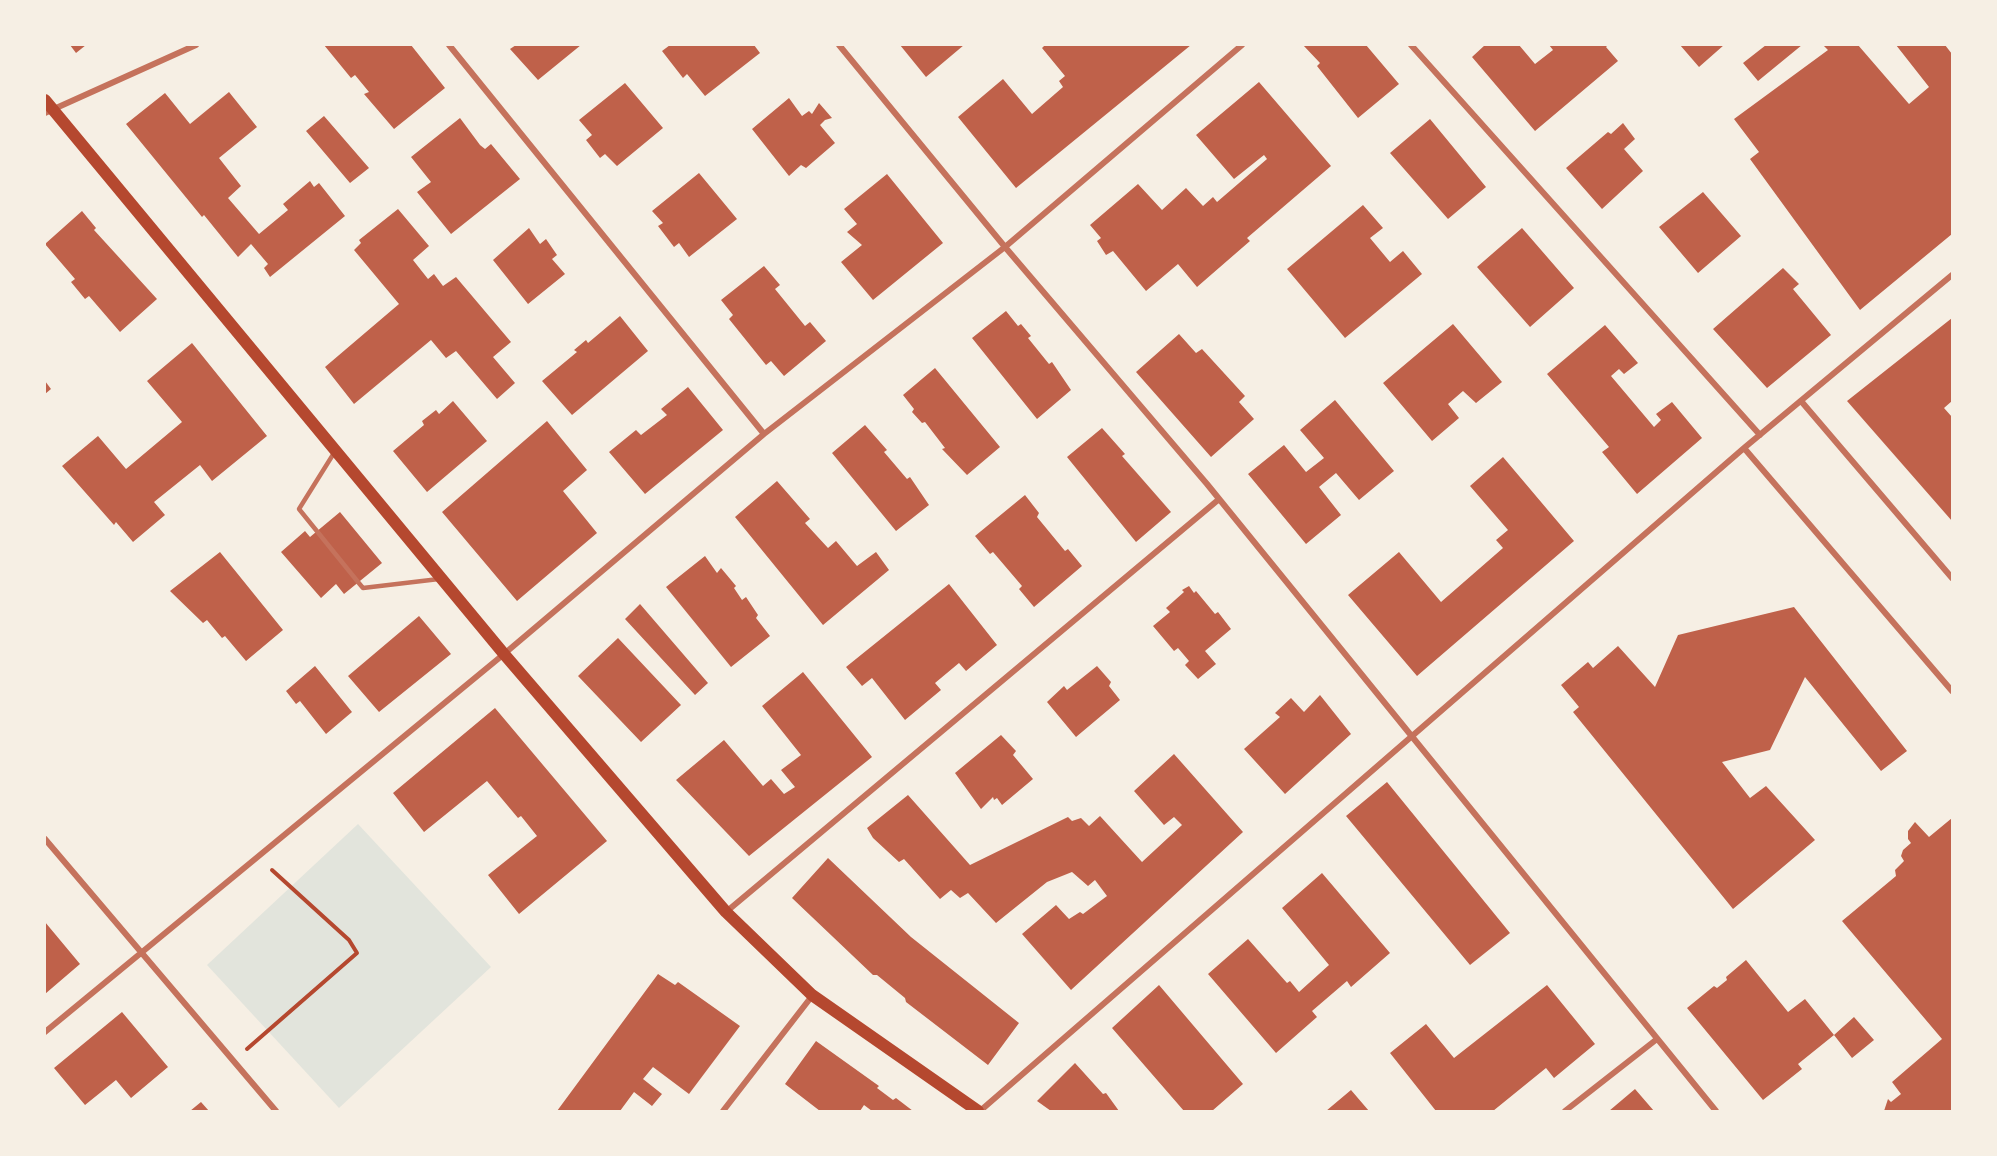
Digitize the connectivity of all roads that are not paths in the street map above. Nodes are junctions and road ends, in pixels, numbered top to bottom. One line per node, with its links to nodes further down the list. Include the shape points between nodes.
1 (196, 45): 6 (street)
2 (449, 45): 10 (street)
3 (839, 45): 7 (street)
4 (1242, 45): 7 (street)
5 (1411, 45): 11 (street)
6 (48, 108): 13 (main road)
7 (1005, 247): 10 (street); 14 (street)
8 (1952, 275): 9 (street)
9 (1801, 401): 11 (street); 15 (street)
10 (764, 434): 17 (street)
11 (1760, 435): 12 (street)
12 (1744, 448): 18 (street); 19 (street)
13 (335, 450): 16 (main road); 16 (lane, via 299,509 358,582 363,588)
14 (1218, 500): 19 (street); 21 (street)
15 (1952, 578)
16 (441, 579): 17 (main road)
17 (504, 654): 21 (main road); 22 (street)
18 (1952, 691)
19 (1411, 736): 25 (street); 28 (street)
20 (45, 839): 22 (street)
21 (726, 912): 23 (main road)
22 (140, 955): 24 (street); 26 (street)
23 (812, 995): 27 (street); 28 (main road)
24 (45, 1032)
25 (1657, 1039): 29 (street); 30 (street)
26 (276, 1111)
27 (723, 1111)
28 (979, 1111)
29 (1566, 1111)
30 (1716, 1111)

